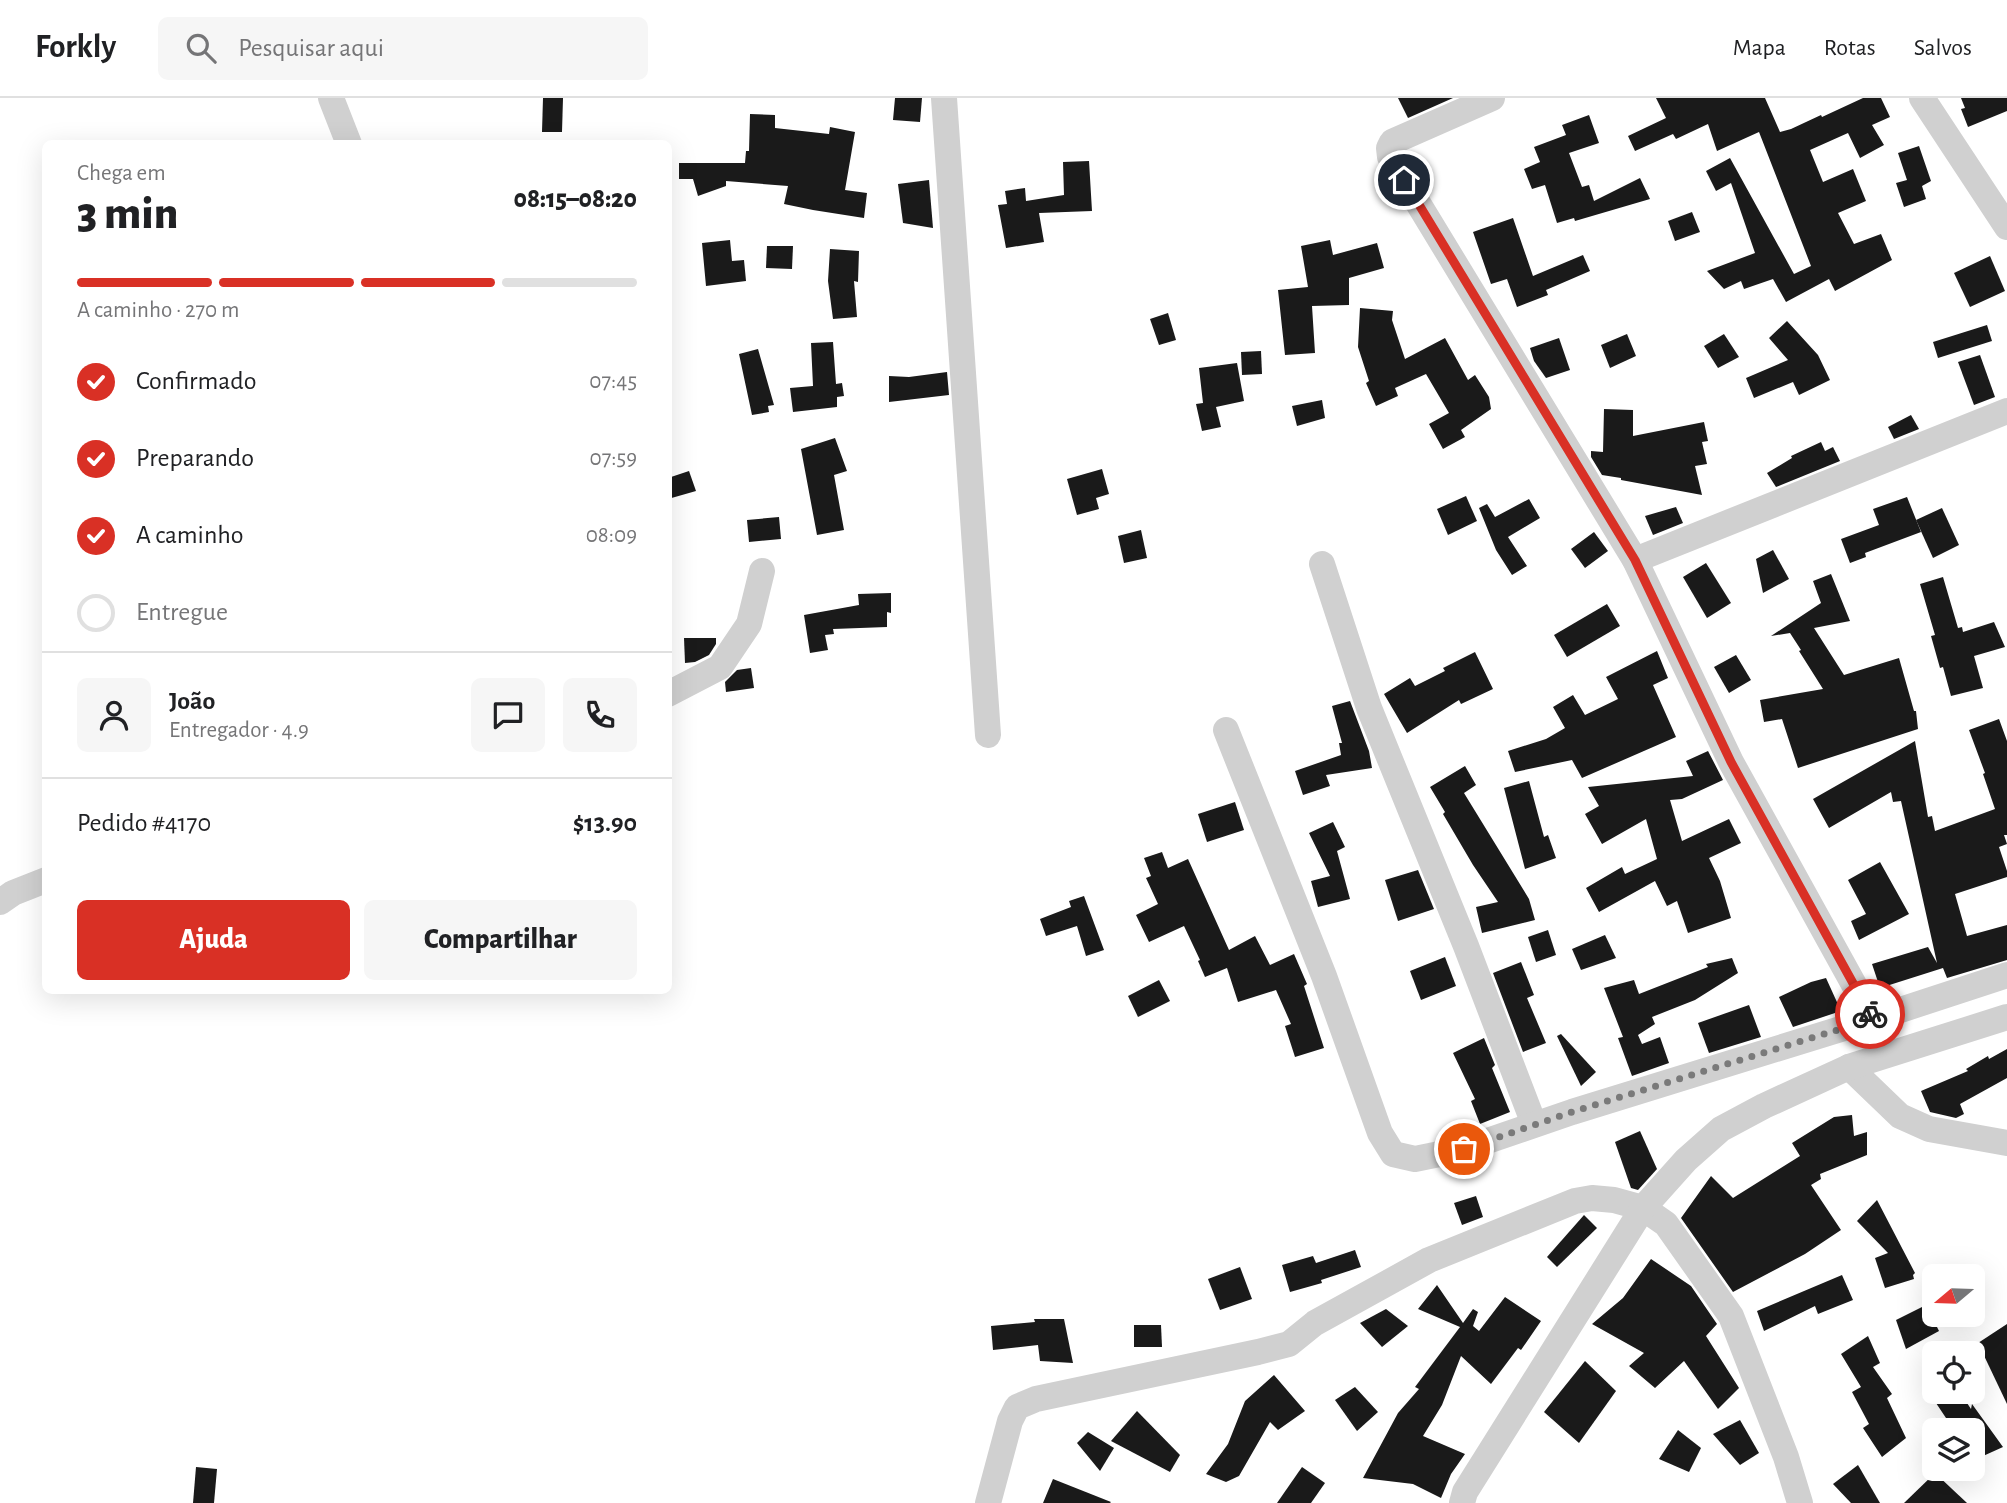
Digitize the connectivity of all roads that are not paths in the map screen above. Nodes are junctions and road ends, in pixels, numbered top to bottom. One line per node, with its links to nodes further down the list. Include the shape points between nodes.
1 (331, 98): 5 (street)
2 (944, 98): 13 (street)
3 (1492, 98): 8 (street, via 1392,142 1390,157)
4 (1922, 98): 6 (street)
5 (347, 140)
6 (2007, 227)
7 (2007, 411): 8 (street)
8 (1635, 560): 18 (street, via 1731,762)
9 (1322, 564): 20 (street, via 1369,708)
10 (762, 571): 11 (street, via 749,624 720,667)
11 (672, 692)
12 (1226, 730): 20 (street, via 1324,976 1380,1133 1393,1154 1415,1159 1464,1149)
13 (988, 736)
14 (42, 882): 15 (street)
15 (0, 902)
16 (2007, 975): 18 (street)
17 (2007, 1017): 19 (street)
18 (1873, 1019): 20 (street)
19 (1849, 1067): 21 (street, via 1900,1116 1929,1129); 22 (street, via 1721,1129)
20 (1534, 1124)
21 (2007, 1143)
22 (1643, 1208): 23 (street, via 1614,1200 1575,1201 1429,1260 1315,1323 1289,1344 1036,1399 1017,1407); 24 (street); 25 (street, via 1665,1224 1731,1316)
23 (988, 1503)
24 (1462, 1503)
25 (1800, 1503)

